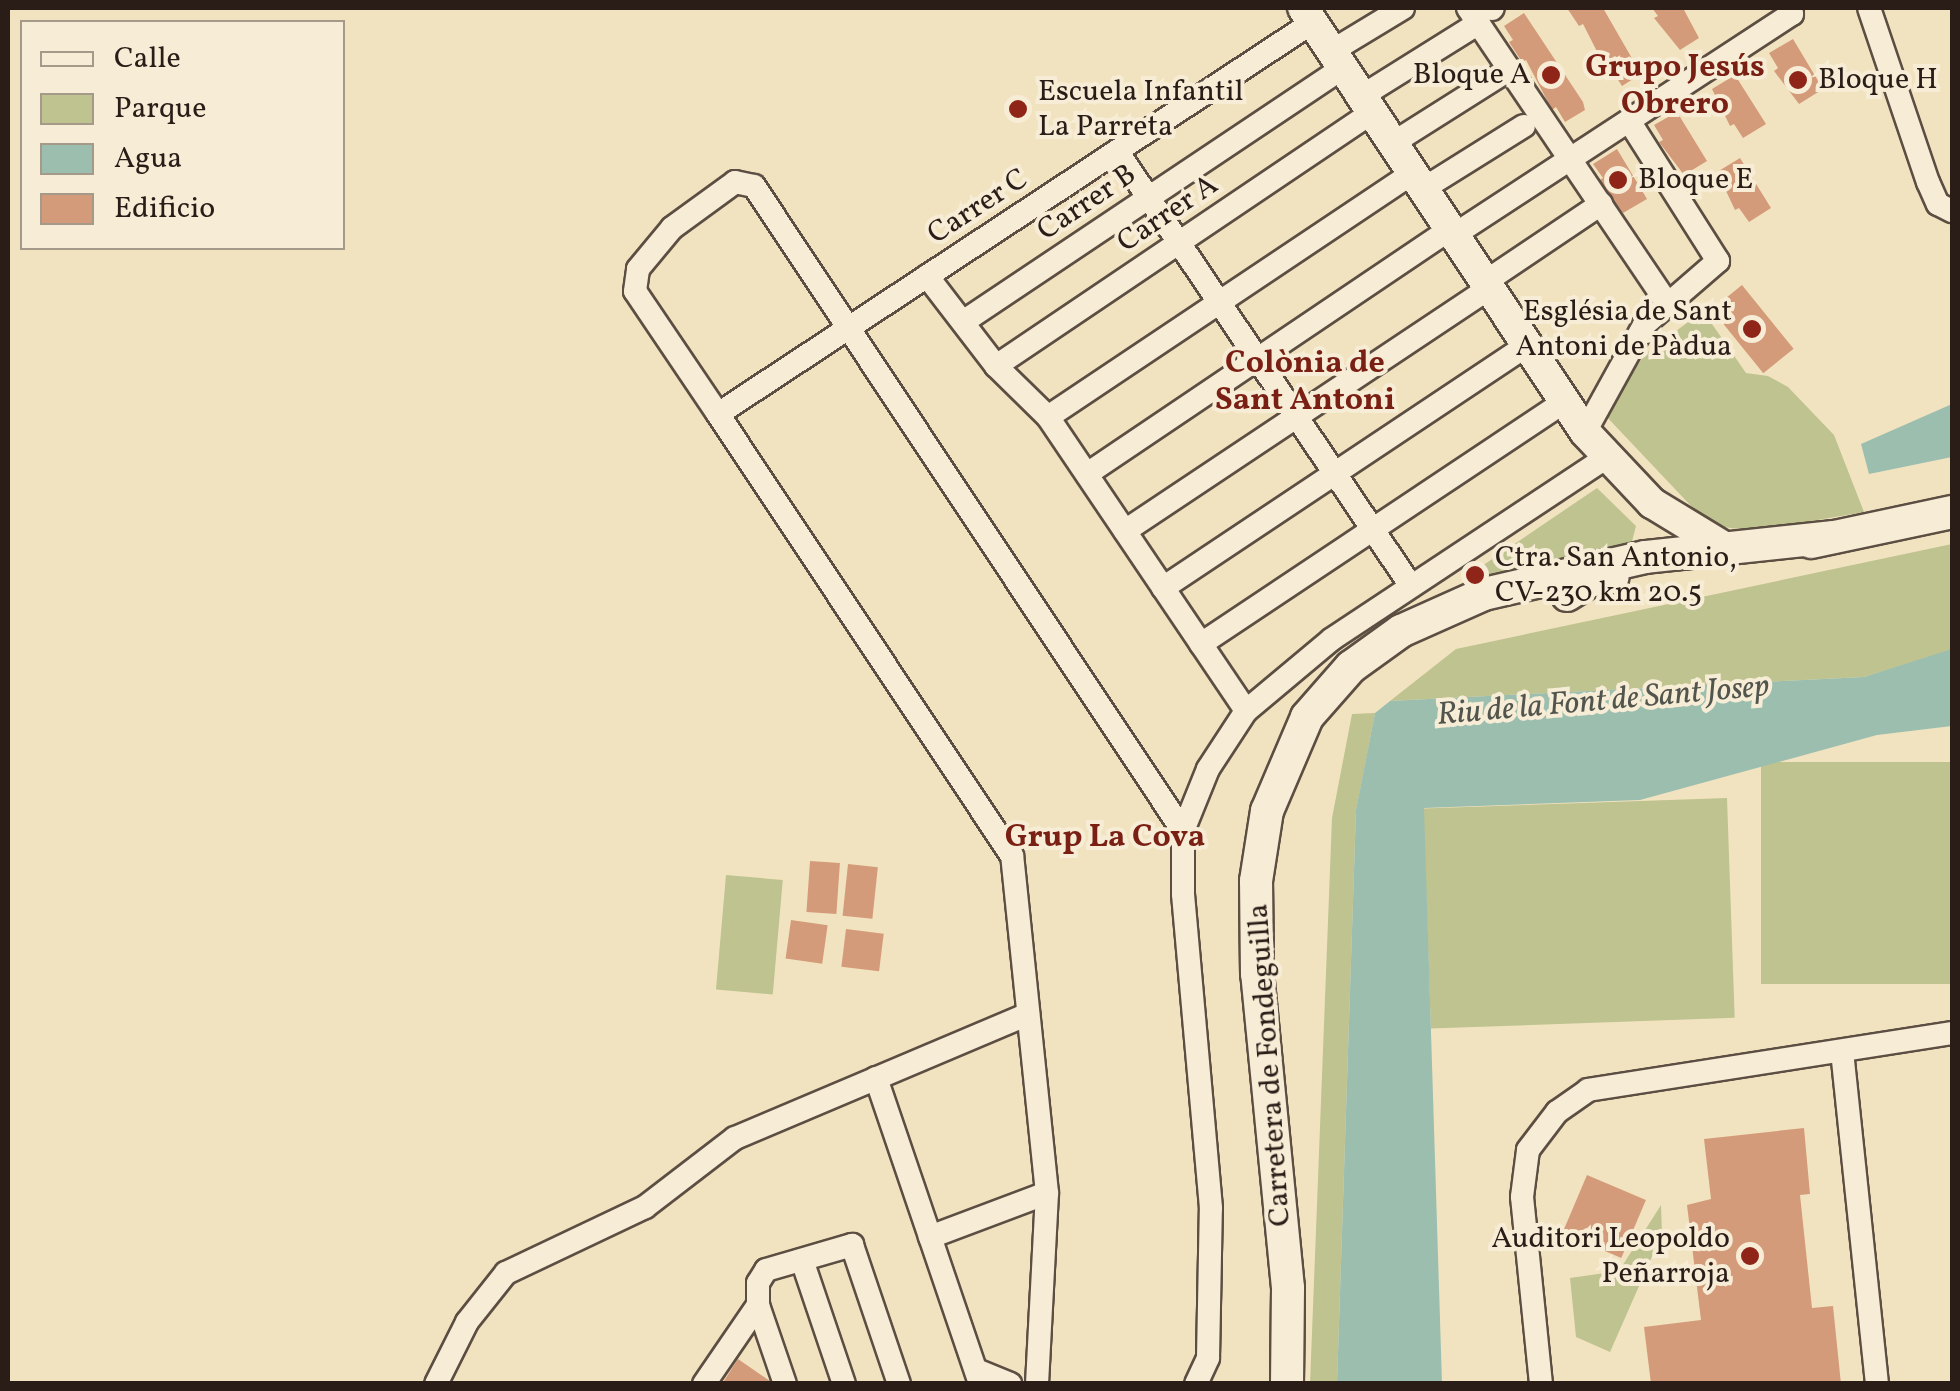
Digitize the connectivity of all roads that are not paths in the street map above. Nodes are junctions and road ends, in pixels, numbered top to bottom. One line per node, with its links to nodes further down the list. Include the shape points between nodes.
1 (1402, 8): 6 (street, Carrer B)
2 (1789, 8): 9 (street, via 1792,14)
3 (1869, 8): 17 (street, via 1928,182 1938,204)
4 (1484, 12): 7 (street); 8 (street, Carrer A)
5 (1308, 15): 6 (street); 12 (street, Carrer C)
6 (1338, 60): 8 (street); 15 (street, Carrer B)
7 (1510, 69): 11 (street); 13 (street)
8 (1367, 104): 11 (street); 19 (street, Carrer A)
9 (1629, 121): 13 (street); 23 (street, via 1718,261)
10 (1524, 126): 14 (street)
11 (1392, 143): 14 (street)
12 (1118, 151): 15 (street); 20 (street, Carrer C)
13 (1570, 159): 16 (street); 18 (street)
14 (1418, 181): 18 (street); 22 (street)
15 (1149, 198): 19 (street); 24 (street, Carrer B)
16 (1601, 204): 21 (street); 23 (street)
17 (1952, 212)
18 (1452, 232): 21 (street); 27 (street)
19 (1179, 242): 22 (street); 28 (street, Carrer A)
20 (928, 276): 24 (street); 25 (street, Carrer C)
21 (1487, 285): 26 (street); 32 (street)
22 (1220, 302): 27 (street); 31 (street)
23 (1667, 302): 33 (street, via 1644,325)
24 (963, 322): 28 (street)
25 (848, 328): 30 (street, Carrer C); 30 (street, via 754,186 735,182 672,228 638,269 636,290); 47 (street)
26 (1526, 345): 29 (street); 35 (street)
27 (1258, 359): 32 (street); 36 (street)
28 (996, 366): 31 (street)
29 (1564, 402): 33 (street); 38 (street)
30 (718, 414): 48 (street, via 1012,856)
31 (1048, 417): 36 (street)
32 (1296, 417): 35 (street); 39 (street)
33 (1585, 432): 34 (street)
34 (1607, 457): 40 (street); 42 (street)
35 (1334, 473): 38 (street); 43 (street)
36 (1086, 474): 39 (street)
37 (1952, 512): 41 (main road, Carretera de Fondeguilla)
38 (1372, 529): 42 (street); 44 (street)
39 (1125, 531): 43 (street)
40 (1664, 538): 41 (main road, Carretera de Fondeguilla); 41 (main road, Carretera de Fondeguilla, via 1726,548); 46 (main road, Carretera de Fondeguilla, via 1567,596 1481,617 1410,644 1363,675); 46 (main road, Carretera de Fondeguilla, via 1484,594 1401,631 1352,666 1307,717)
41 (1832, 538)
42 (1411, 586): 45 (street, via 1332,638)
43 (1163, 588): 44 (street)
44 (1201, 644): 45 (street)
45 (1246, 711): 47 (street, via 1208,769)
46 (1294, 752): 65 (main road, Carretera de Fondeguilla, via 1267,811 1256,882 1257,974 1288,1288)
47 (1183, 831): 64 (street, via 1211,1208 1208,1358)
48 (1028, 1014): 51 (street); 52 (street)
49 (1952, 1033): 50 (street)
50 (1842, 1051): 66 (street, via 1588,1090 1557,1112 1528,1150 1522,1197); 67 (street)
51 (876, 1078): 53 (street); 57 (street, via 735,1138 645,1207 506,1273 467,1322)
52 (1046, 1194): 53 (street); 63 (street)
53 (930, 1237): 56 (street)
54 (802, 1260): 55 (street, via 766,1270); 60 (street); 61 (street, via 852,1245)
55 (758, 1305): 58 (street); 59 (street)
56 (978, 1377): 62 (street)
57 (436, 1384)
58 (704, 1384)
59 (784, 1384)
60 (844, 1384)
61 (900, 1384)
62 (1010, 1384)
63 (1038, 1384)
64 (1196, 1384)
65 (1287, 1384)
66 (1541, 1384)
67 (1877, 1384)

